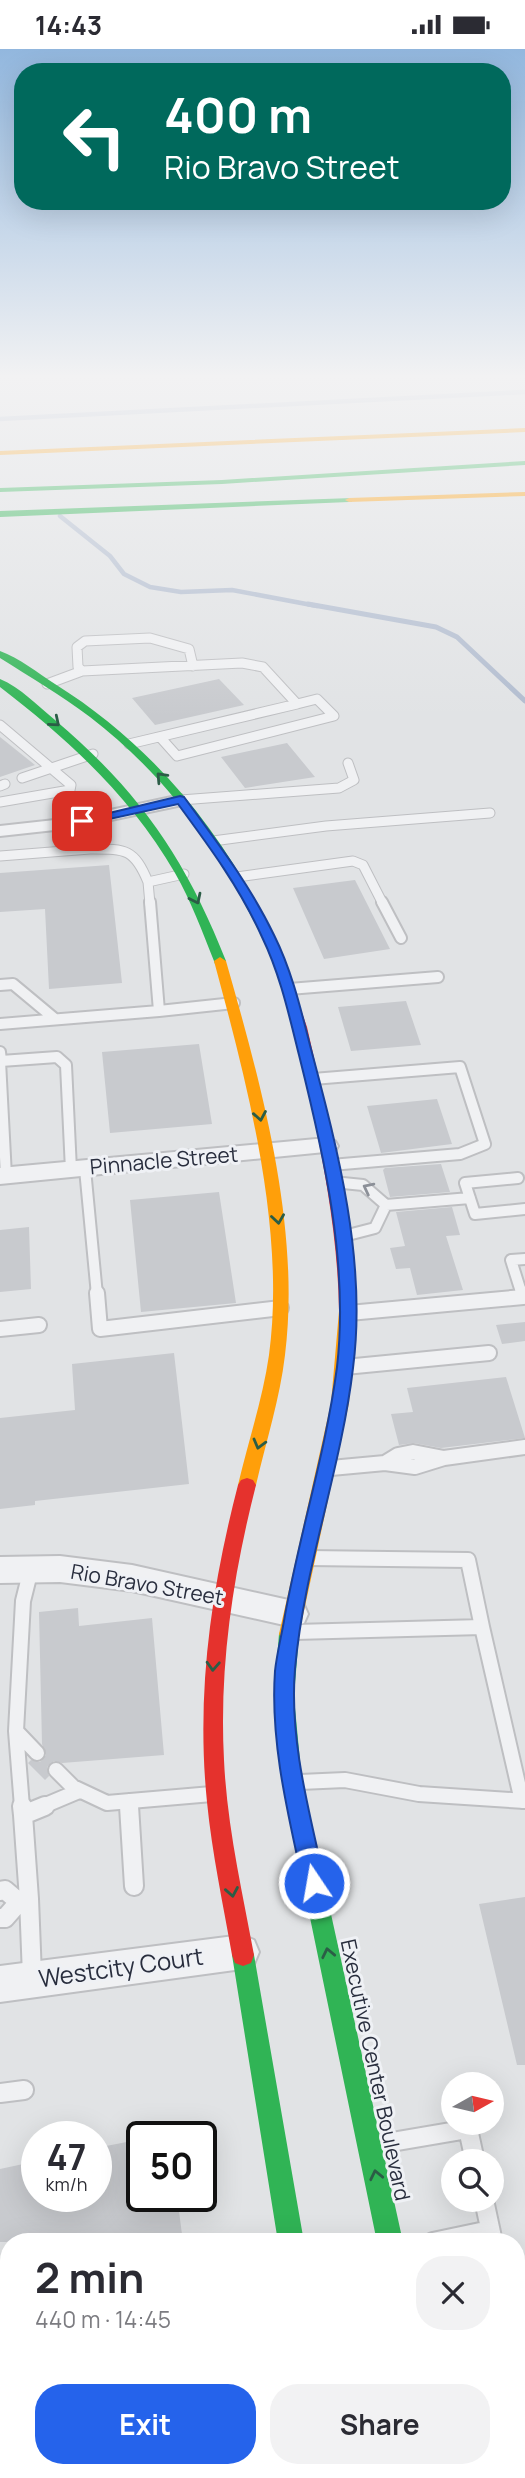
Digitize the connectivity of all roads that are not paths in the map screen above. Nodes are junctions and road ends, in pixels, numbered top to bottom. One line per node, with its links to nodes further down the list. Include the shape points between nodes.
1 (525, 494): 2 (main road)
2 (0, 514)
3 (0, 654): 6 (main road, Executive Center Boulevard)
4 (193, 666): 5 (lane); 5 (lane, via 190,649 150,638 85,641 77,647); 9 (lane, via 242,663 263,667)
5 (82, 671): 8 (lane)
6 (30, 673): 7 (main road); 8 (main road, Executive Center Boulevard)
7 (1, 683): 15 (main road, one-way to 15)
8 (47, 684): 14 (main road, Executive Center Boulevard)
9 (297, 704): 10 (lane); 12 (lane, via 317,699 334,716)
10 (260, 713): 12 (lane); 13 (lane)
11 (0, 725): 17 (lane)
12 (277, 731): 13 (lane, via 177,756)
13 (160, 737): 14 (lane)
14 (128, 744): 19 (main road, Executive Center Boulevard, one-way to 14)
15 (93, 754): 17 (lane); 21 (main road)
16 (348, 763): 19 (lane, via 354,780 339,788)
17 (51, 768): 18 (lane); 20 (lane, via 71,785 70,790)
18 (22, 778)
19 (180, 800): 21 (street); 25 (main road, Executive Center Boulevard)
20 (0, 802)
21 (142, 809): 23 (street); 28 (main road)
22 (490, 813): 25 (lane, via 326,826)
23 (82, 821): 24 (street); 26 (lane)
24 (0, 831)
25 (213, 841): 29 (main road, Executive Center Boulevard)
26 (90, 849): 27 (lane); 30 (lane, via 124,849 139,859)
27 (0, 856)
28 (184, 874): 30 (lane); 35 (main road, one-way to 35, via 209,925)
29 (237, 877): 31 (lane, via 353,861 363,865); 34 (main road, Executive Center Boulevard, via 269,937)
30 (148, 882): 36 (lane)
31 (401, 938)
32 (438, 977): 34 (lane)
33 (0, 985): 37 (lane, via 13,984)
34 (289, 989): 40 (main road, Executive Center Boulevard)
35 (236, 1003): 36 (lane); 41 (main road, one-way to 41)
36 (159, 1011): 37 (lane)
37 (55, 1019): 38 (lane)
38 (0, 1024)
39 (0, 1058): 43 (lane, via 57,1057 66,1065); 44 (lane)
40 (313, 1079): 42 (main road, Executive Center Boulevard); 42 (lane, via 460,1066 485,1144 460,1154)
41 (266, 1152): 42 (street, Pinnacle Street); 43 (street, Pinnacle Street); 52 (main road, one-way to 52, via 279,1220)
42 (329, 1156): 46 (main road, Executive Center Boulevard)
43 (78, 1169): 44 (street, Pinnacle Street); 52 (lane, via 100,1329)
44 (3, 1176)
45 (518, 1178): 47 (lane, via 465,1183)
46 (333, 1182): 48 (lane, one-way to 46, via 366,1185); 50 (main road, Executive Center Boulevard)
47 (470, 1198): 48 (lane); 49 (lane, via 475,1214)
48 (386, 1205): 50 (lane, via 376,1228)
49 (525, 1209)
50 (343, 1237): 53 (main road, Executive Center Boulevard)
51 (525, 1259): 53 (lane, via 511,1260 523,1297)
52 (281, 1308): 63 (main road, one-way to 63, via 270,1404)
53 (348, 1313): 57 (main road, Executive Center Boulevard)
54 (39, 1325): 55 (lane)
55 (0, 1329)
56 (489, 1353): 57 (lane)
57 (345, 1367): 59 (main road, Executive Center Boulevard)
58 (525, 1447): 59 (lane, via 444,1458 430,1465)
59 (327, 1468): 60 (main road, Executive Center Boulevard)
60 (304, 1558): 64 (main road, Executive Center Boulevard); 65 (lane, via 468,1560)
61 (31, 1569): 62 (street, Rio Bravo Street); 63 (street, Rio Bravo Street, via 132,1578); 66 (lane, via 23,1601)
62 (0, 1570)
63 (221, 1598): 64 (street, Rio Bravo Street); 71 (main road, one-way to 71, via 213,1663)
64 (292, 1623): 65 (lane); 69 (main road, Executive Center Boulevard, via 285,1717)
65 (482, 1627): 73 (lane)
66 (16, 1731): 67 (lane); 74 (lane)
67 (37, 1753)
68 (56, 1770): 70 (lane)
69 (292, 1782): 73 (lane, via 345,1780 419,1794); 83 (main road, Executive Center Boulevard, one-way to 69)
70 (79, 1791): 72 (lane, via 107,1803); 74 (lane)
71 (216, 1794): 72 (lane); 79 (main road, one-way to 79)
72 (129, 1801): 75 (lane)
73 (524, 1801)
74 (23, 1815): 77 (lane)
75 (134, 1886)
76 (0, 1891): 77 (lane)
77 (24, 1901): 78 (lane); 80 (lane)
78 (0, 1919)
79 (242, 1952): 80 (street, Westcity Court); 86 (main road)
80 (16, 1982)
81 (24, 2090): 82 (lane)
82 (0, 2093)
83 (369, 2146): 84 (lane, via 468,2129); 87 (main road, Executive Center Boulevard, one-way to 83)
84 (472, 2149)
85 (486, 2212): 88 (lane)
86 (289, 2233)
87 (388, 2233)
88 (490, 2233)

